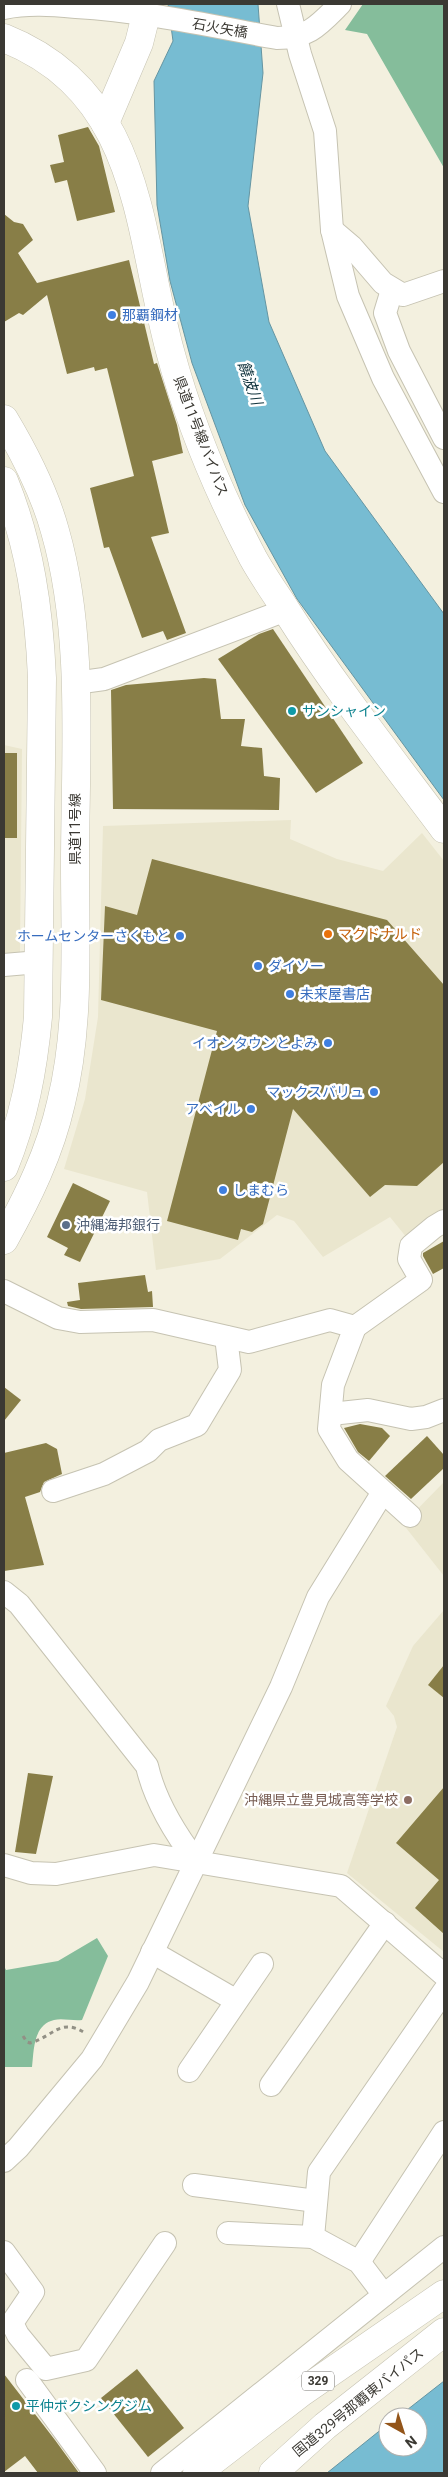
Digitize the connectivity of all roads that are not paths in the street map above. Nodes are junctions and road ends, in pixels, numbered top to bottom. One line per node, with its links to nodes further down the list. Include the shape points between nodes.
1 (288, 4): 6 (street)
2 (340, 4): 6 (street, via 317,26)
3 (4, 8): 4 (street, 石火矢橋, via 44,4)
4 (154, 16): 6 (street, 石火矢橋); 7 (main road, via 139,43)
5 (4, 38): 7 (main road, 県道11号線バイパス, via 61,71 90,100)
6 (286, 38): 8 (street, via 325,131)
7 (106, 123): 15 (main road, 県道11号線バイパス, via 127,166 170,352 215,480 245,542)
8 (332, 230): 10 (street); 14 (street, via 348,296 383,378)
9 (444, 281): 10 (street, via 403,295)
10 (392, 290): 12 (street, via 385,313 399,351)
11 (4, 419): 16 (main road, 県道11号線, via 34,474 55,530 71,613)
12 (444, 438)
13 (4, 481): 18 (main road, via 25,541 40,625)
14 (444, 492)
15 (286, 610): 16 (street, via 104,679); 17 (main road, 県道11号線バイパス, via 315,657)
16 (75, 683): 22 (main road, 県道11号線, via 75,954 68,1063 48,1150)
17 (444, 829)
18 (39, 962): 19 (street); 20 (main road, via 38,1017 30,1083)
19 (4, 965)
20 (4, 1168)
21 (444, 1221): 24 (street, via 411,1246 409,1259 420,1280)
22 (4, 1240)
23 (4, 1291): 25 (street, via 58,1318 80,1322 153,1320)
24 (355, 1327): 25 (street, via 330,1320 248,1342); 27 (street, via 333,1385)
25 (226, 1337): 28 (street, via 230,1370 198,1425 159,1440 148,1451 104,1474)
26 (444, 1410): 27 (street, via 411,1420 368,1410)
27 (331, 1414): 29 (street, via 329,1429 348,1460)
28 (53, 1491)
29 (382, 1492): 30 (street); 32 (street, via 318,1597 281,1687)
30 (410, 1516)
31 (4, 1592): 32 (street, via 19,1604 147,1766 152,1788 176,1833)
32 (196, 1861): 33 (street, via 154,1855 56,1874); 34 (street, via 342,1886); 35 (street)
33 (8, 1872)
34 (385, 1923): 37 (street); 41 (street)
35 (152, 1952): 39 (street); 43 (street, via 138,1982 92,2058)
36 (262, 1964): 39 (street)
37 (444, 1975)
38 (444, 1991): 45 (street, via 318,2172)
39 (236, 2000): 40 (street)
40 (189, 2071)
41 (271, 2085)
42 (444, 2132): 51 (street)
43 (4, 2161)
44 (194, 2184): 45 (street)
45 (316, 2201): 47 (street)
46 (228, 2233): 47 (street)
47 (312, 2237): 51 (street)
48 (165, 2243): 50 (street, via 86,2360 46,2369 12,2323 33,2292)
49 (444, 2247): 53 (street)
50 (4, 2252)
51 (359, 2262): 53 (street)
52 (444, 2294): 58 (main road, 329, via 302,2392)
53 (384, 2295): 57 (street)
54 (444, 2332): 59 (main road, 国道329号那覇東バイパス, via 325,2426)
55 (27, 2380): 56 (street)
56 (95, 2473)
57 (162, 2473)
58 (197, 2473)
59 (273, 2473)

